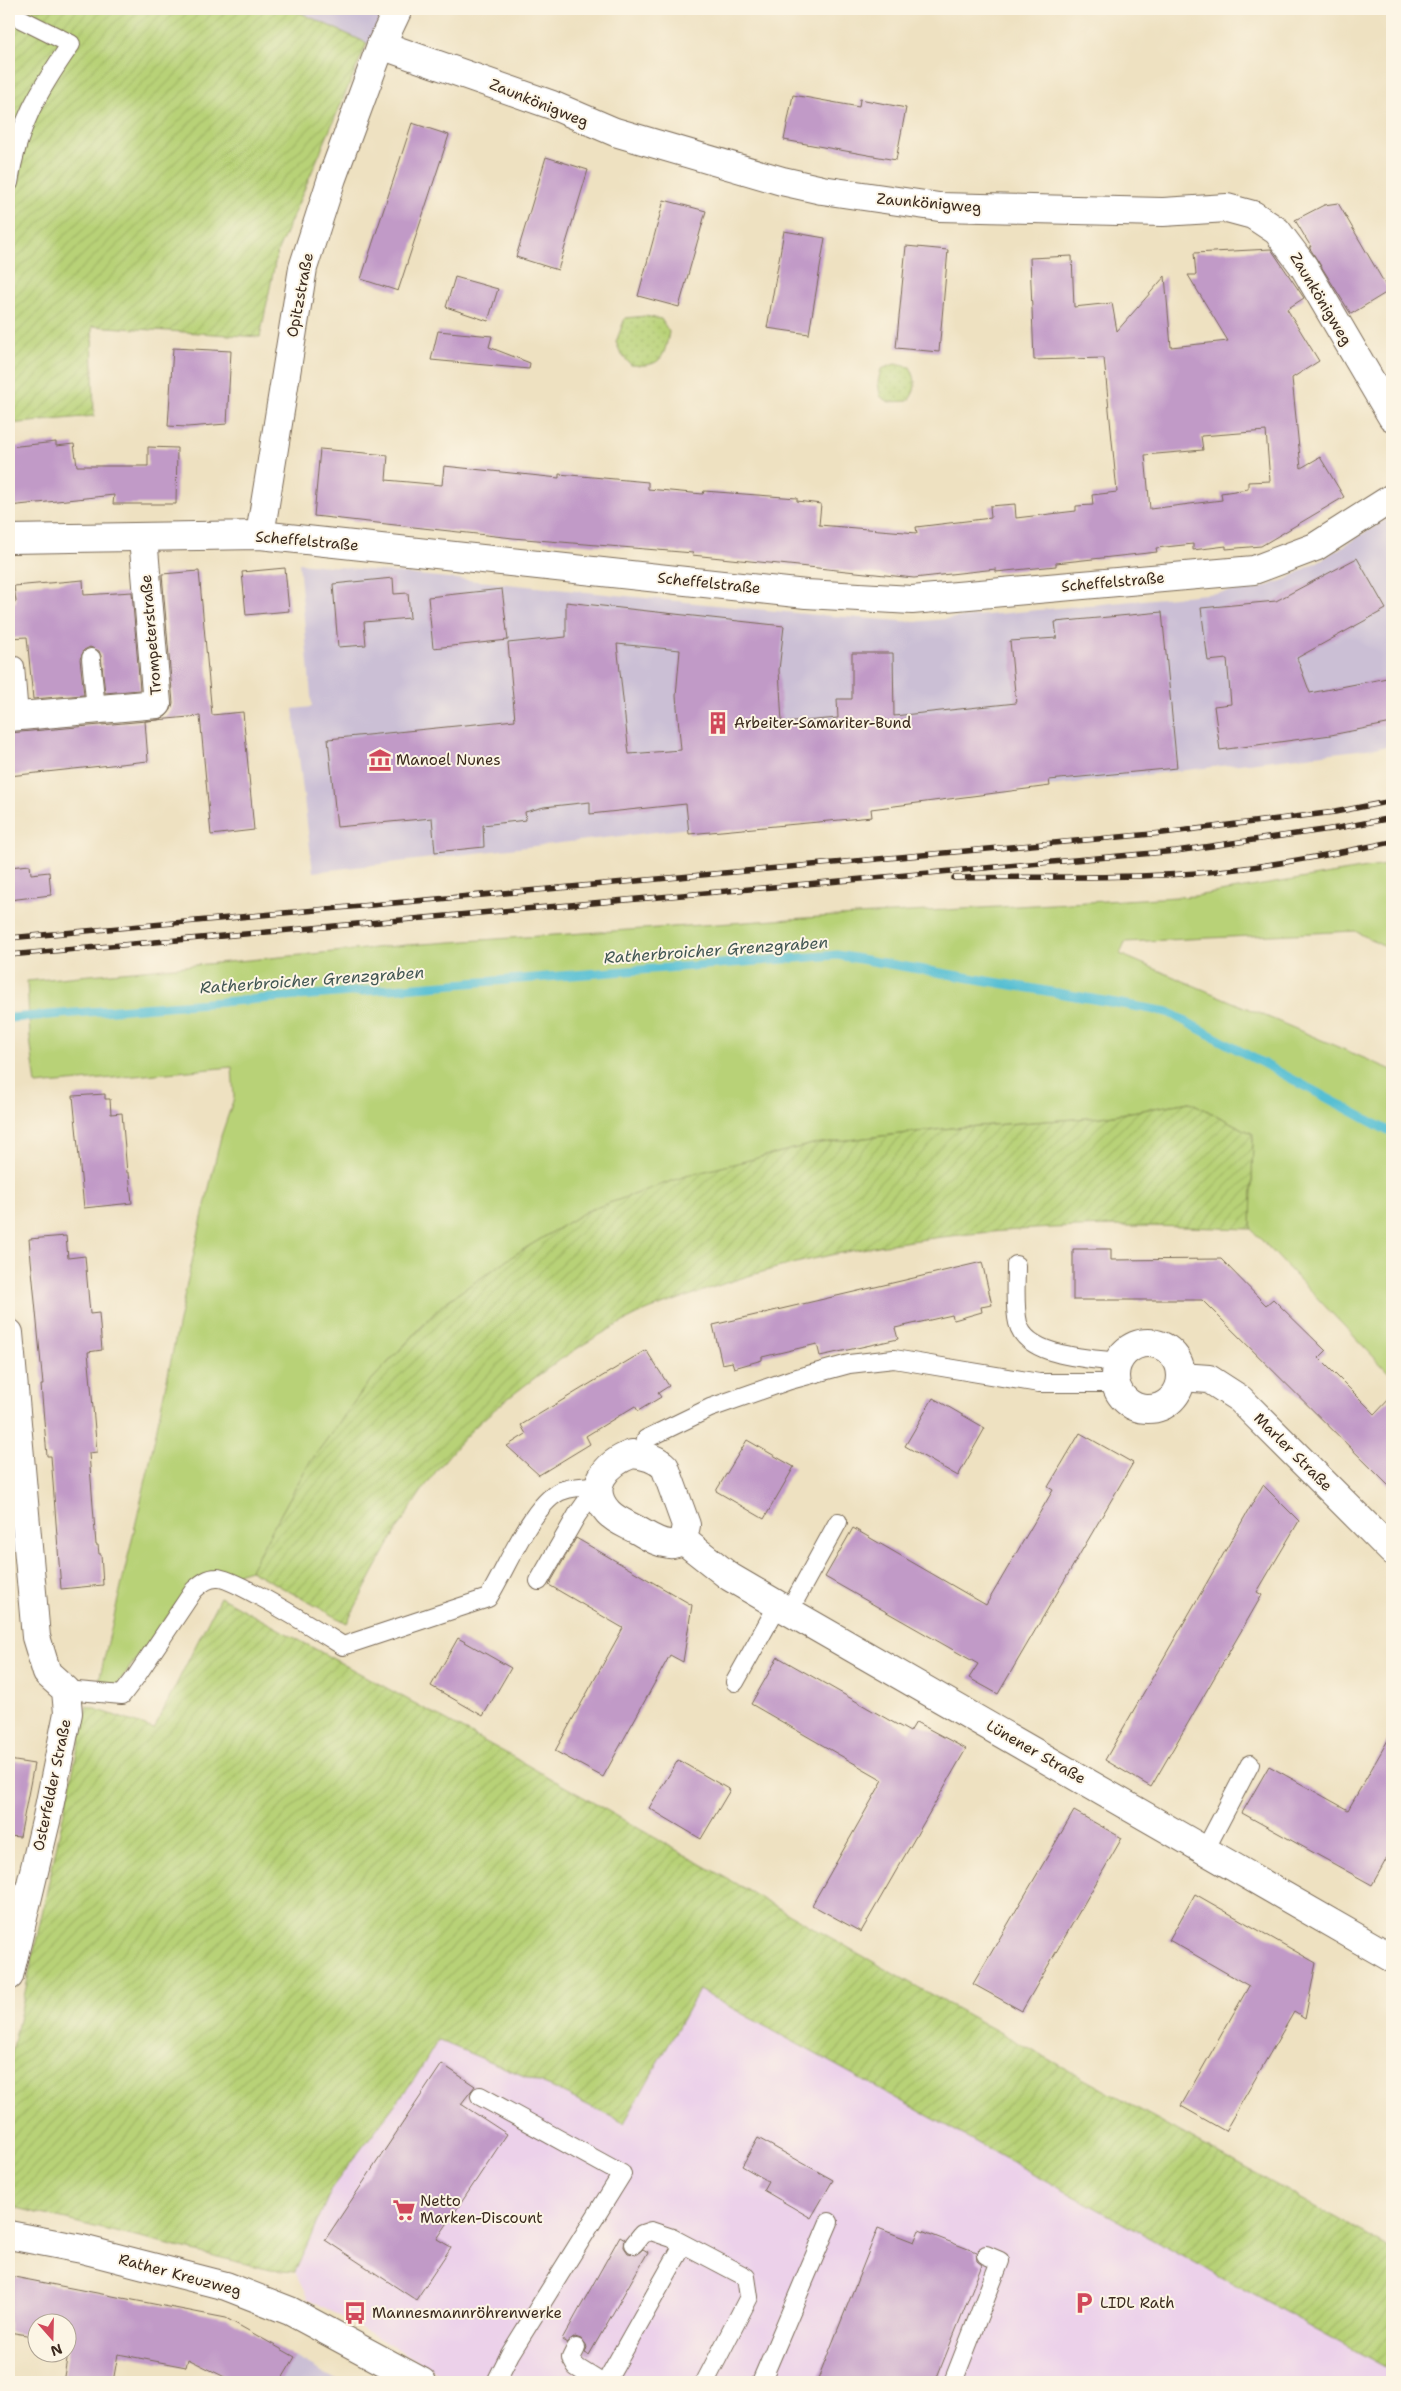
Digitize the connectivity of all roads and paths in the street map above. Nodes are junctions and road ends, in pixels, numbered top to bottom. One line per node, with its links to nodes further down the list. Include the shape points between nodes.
1 (398, 9): 3 (street, Opitzstraße)
2 (9, 13): 4 (lane, via 70,44 31,106 20,133)
3 (381, 45): 5 (street, Zaunkönigweg, via 552,105 615,132 822,190 939,207 1163,212 1227,208 1253,215 1277,231 1304,267); 7 (street, Opitzstraße, via 303,268)
4 (9, 183)
5 (1392, 417)
6 (1392, 498): 7 (street, Scheffelstraße, via 1315,547 1254,570 912,600 796,593)
7 (260, 535): 8 (street, Scheffelstraße)
8 (143, 537): 9 (street, Scheffelstraße); 12 (street, Trompeterstraße, via 157,704)
9 (9, 539)
10 (91, 658): 12 (lane)
11 (15, 666): 13 (lane)
12 (96, 709): 13 (street, Trompeterstraße)
13 (14, 716)
14 (1016, 1265): 16 (lane, via 1018,1324 1025,1337 1051,1352)
15 (9, 1333): 18 (street)
16 (1116, 1372): 17 (street, via 1130,1348 1142,1343 1156,1344 1173,1355); 17 (street, via 1118,1392 1130,1405 1143,1409 1167,1404 1173,1398); 19 (lane, via 1040,1383 894,1359 849,1364 790,1380 710,1408 646,1439)
17 (1181, 1377): 23 (street, Marler Straße, via 1209,1379 1240,1399)
18 (14, 1454): 27 (street, via 36,1637 47,1673)
19 (642, 1454): 20 (street, via 632,1454 614,1462 601,1475); 22 (street, via 658,1460 669,1475 686,1525)
20 (598, 1486): 22 (street, via 603,1503 612,1516 658,1543 672,1545); 24 (lane, via 577,1515); 27 (lane, via 564,1490 549,1498 526,1524 488,1598 343,1646 254,1593 219,1578 207,1580 194,1590 122,1695)
21 (838, 1522): 25 (lane)
22 (683, 1540): 25 (street, Lünener Straße, via 730,1577)
23 (1392, 1551)
24 (539, 1581)
25 (784, 1608): 26 (lane); 29 (street, Lünener Straße)
26 (735, 1682)
27 (66, 1690): 31 (street, Osterfelder Straße, via 68,1713)
28 (1250, 1764): 29 (lane)
29 (1204, 1850): 30 (street, Lünener Straße)
30 (1391, 1955)
31 (9, 1976)
32 (480, 2096): 41 (lane, via 622,2174 510,2354)
33 (829, 2222): 43 (lane)
34 (9, 2235): 40 (street, Rather Kreuzweg, via 82,2249 226,2286 298,2315)
35 (678, 2242): 36 (lane, via 651,2231 642,2234); 39 (lane); 42 (lane, via 746,2277 749,2297)
36 (634, 2244)
37 (986, 2255): 44 (lane, via 1000,2261)
38 (576, 2348): 39 (lane, via 572,2358 576,2367)
39 (599, 2381)
40 (422, 2382)
41 (496, 2382)
42 (705, 2382)
43 (761, 2382)
44 (953, 2382)

